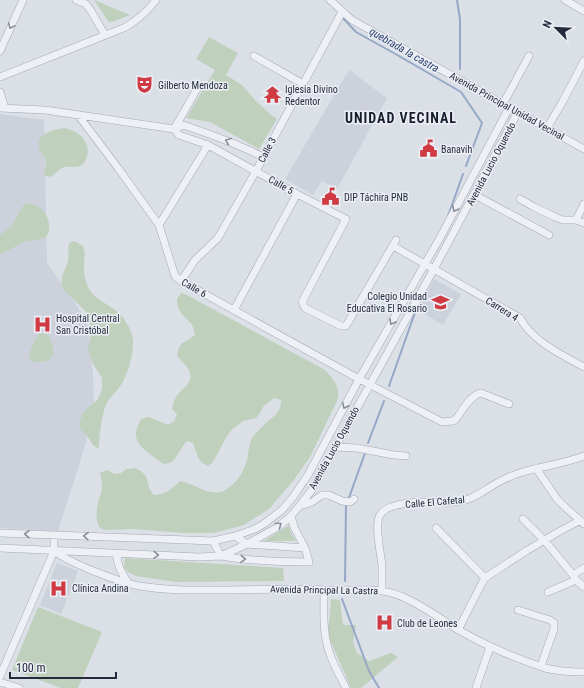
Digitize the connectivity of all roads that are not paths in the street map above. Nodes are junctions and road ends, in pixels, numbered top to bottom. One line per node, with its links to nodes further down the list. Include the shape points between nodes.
1 (23, 0): 10 (street, one-way to 10)
2 (76, 0): 6 (street)
3 (156, 0): 9 (street, via 136,21)
4 (330, 0): 8 (street, Avenida Principal Unidad Vecinal)
5 (565, 0): 7 (street)
6 (87, 2): 9 (street)
7 (584, 11)
8 (342, 12): 15 (street, Calle 3); 18 (street, Avenida Principal Unidad Vecinal)
9 (105, 35): 14 (street)
10 (0, 51)
11 (254, 56): 15 (street)
12 (529, 56): 18 (street, Avenida Lucio Oquendo)
13 (584, 62): 22 (street)
14 (0, 77)
15 (303, 84): 26 (street, Calle 3)
16 (197, 88): 23 (street)
17 (0, 92): 19 (street)
18 (506, 106): 20 (street, Avenida Principal Unidad Vecinal); 36 (street, Avenida Lucio Oquendo, one-way to 36)
19 (2, 108): 21 (street, Calle 5)
20 (518, 112): 22 (street, Avenida Principal Unidad Vecinal); 29 (street, Avenida Lucio Oquendo)
21 (78, 115): 23 (street, Calle 5); 34 (street, Calle 6)
22 (547, 128): 25 (street, Avenida Principal Unidad Vecinal)
23 (174, 129): 24 (street, Calle 5, via 179,135); 26 (street, Calle 5, one-way to 23, via 183,125)
24 (208, 145): 27 (street, Calle 5); 34 (street)
25 (584, 149)
26 (263, 157): 27 (street, Calle 3)
27 (256, 171): 28 (street, Calle 5); 38 (street, Calle 3, via 218,238 195,260)
28 (297, 194): 36 (street, Calle 5, via 346,219 302,302 305,308 341,326 346,326 395,243); 39 (street)
29 (474, 195): 35 (street); 37 (street, Avenida Lucio Oquendo)
30 (520, 199): 32 (street, via 554,217)
31 (584, 204): 32 (street)
32 (576, 220): 33 (street)
33 (584, 223)
34 (159, 225): 38 (street, Calle 6, via 175,276)
35 (549, 235)
36 (425, 264): 37 (street, Carrera 4); 41 (street, Avenida Lucio Oquendo, one-way to 41)
37 (434, 269): 40 (street, Carrera 4, via 520,318 532,335); 42 (street, Avenida Lucio Oquendo)
38 (181, 281): 39 (street, Calle 6)
39 (234, 310): 41 (street, Calle 6)
40 (584, 367)
41 (359, 379): 42 (street, Calle 6); 56 (street, Avenida Lucio Oquendo, one-way to 56, via 320,454 293,497 282,510 265,523)
42 (369, 385): 43 (street, Calle 6, via 442,422 456,419 477,393); 44 (street, Avenida Lucio Oquendo)
43 (509, 404)
44 (335, 447): 45 (street); 49 (street, Avenida Lucio Oquendo)
45 (406, 456)
46 (584, 456): 47 (street, Calle El Cafetal)
47 (536, 468): 52 (street, via 557,499); 71 (street, Calle El Cafetal, via 497,482 471,499 406,504 390,508 381,514 378,521)
48 (354, 500): 49 (street, via 342,501 322,495)
49 (300, 506): 50 (street, Avenida Lucio Oquendo)
50 (291, 516): 59 (street, Avenida Lucio Oquendo, one-way to 50, via 278,527); 61 (street)
51 (523, 519): 58 (street)
52 (582, 523): 58 (street, via 560,531)
53 (436, 528): 66 (street)
54 (0, 533): 55 (street, Avenida Lucio Oquendo, one-way to 54)
55 (54, 535): 57 (street, Avenida Lucio Oquendo, one-way to 55); 62 (street)
56 (235, 536): 57 (street, Avenida Lucio Oquendo); 59 (street)
57 (213, 541): 64 (street)
58 (545, 541): 66 (street); 67 (street)
59 (247, 544): 61 (street); 64 (street, Avenida Lucio Oquendo)
60 (0, 548): 62 (street, Avenida Lucio Oquendo)
61 (305, 548): 64 (street, one-way to 61, via 309,562)
62 (54, 551): 63 (street, Avenida Lucio Oquendo); 68 (street, Avenida Principal La Castra, via 76,564); 78 (street)
63 (118, 553): 64 (street, Avenida Lucio Oquendo, one-way to 64); 68 (street, via 120,570)
64 (221, 556)
65 (584, 568): 67 (street)
66 (485, 578): 74 (street)
67 (575, 578): 69 (street); 72 (street)
68 (130, 584): 70 (street, Avenida Principal La Castra, via 201,591)
69 (584, 587)
70 (324, 589): 71 (street, Avenida Principal La Castra); 81 (street, via 326,642)
71 (382, 591): 74 (street, Avenida Principal La Castra, via 406,599)
72 (548, 592)
73 (518, 610): 76 (street, via 554,623)
74 (458, 630): 75 (street, Avenida Principal La Castra)
75 (490, 646): 76 (street, Avenida Principal La Castra); 82 (street)
76 (541, 666): 77 (street, Avenida Principal La Castra)
77 (584, 672)
78 (0, 676)
79 (0, 682): 80 (street)
80 (19, 688)
81 (346, 688)
82 (476, 688)

